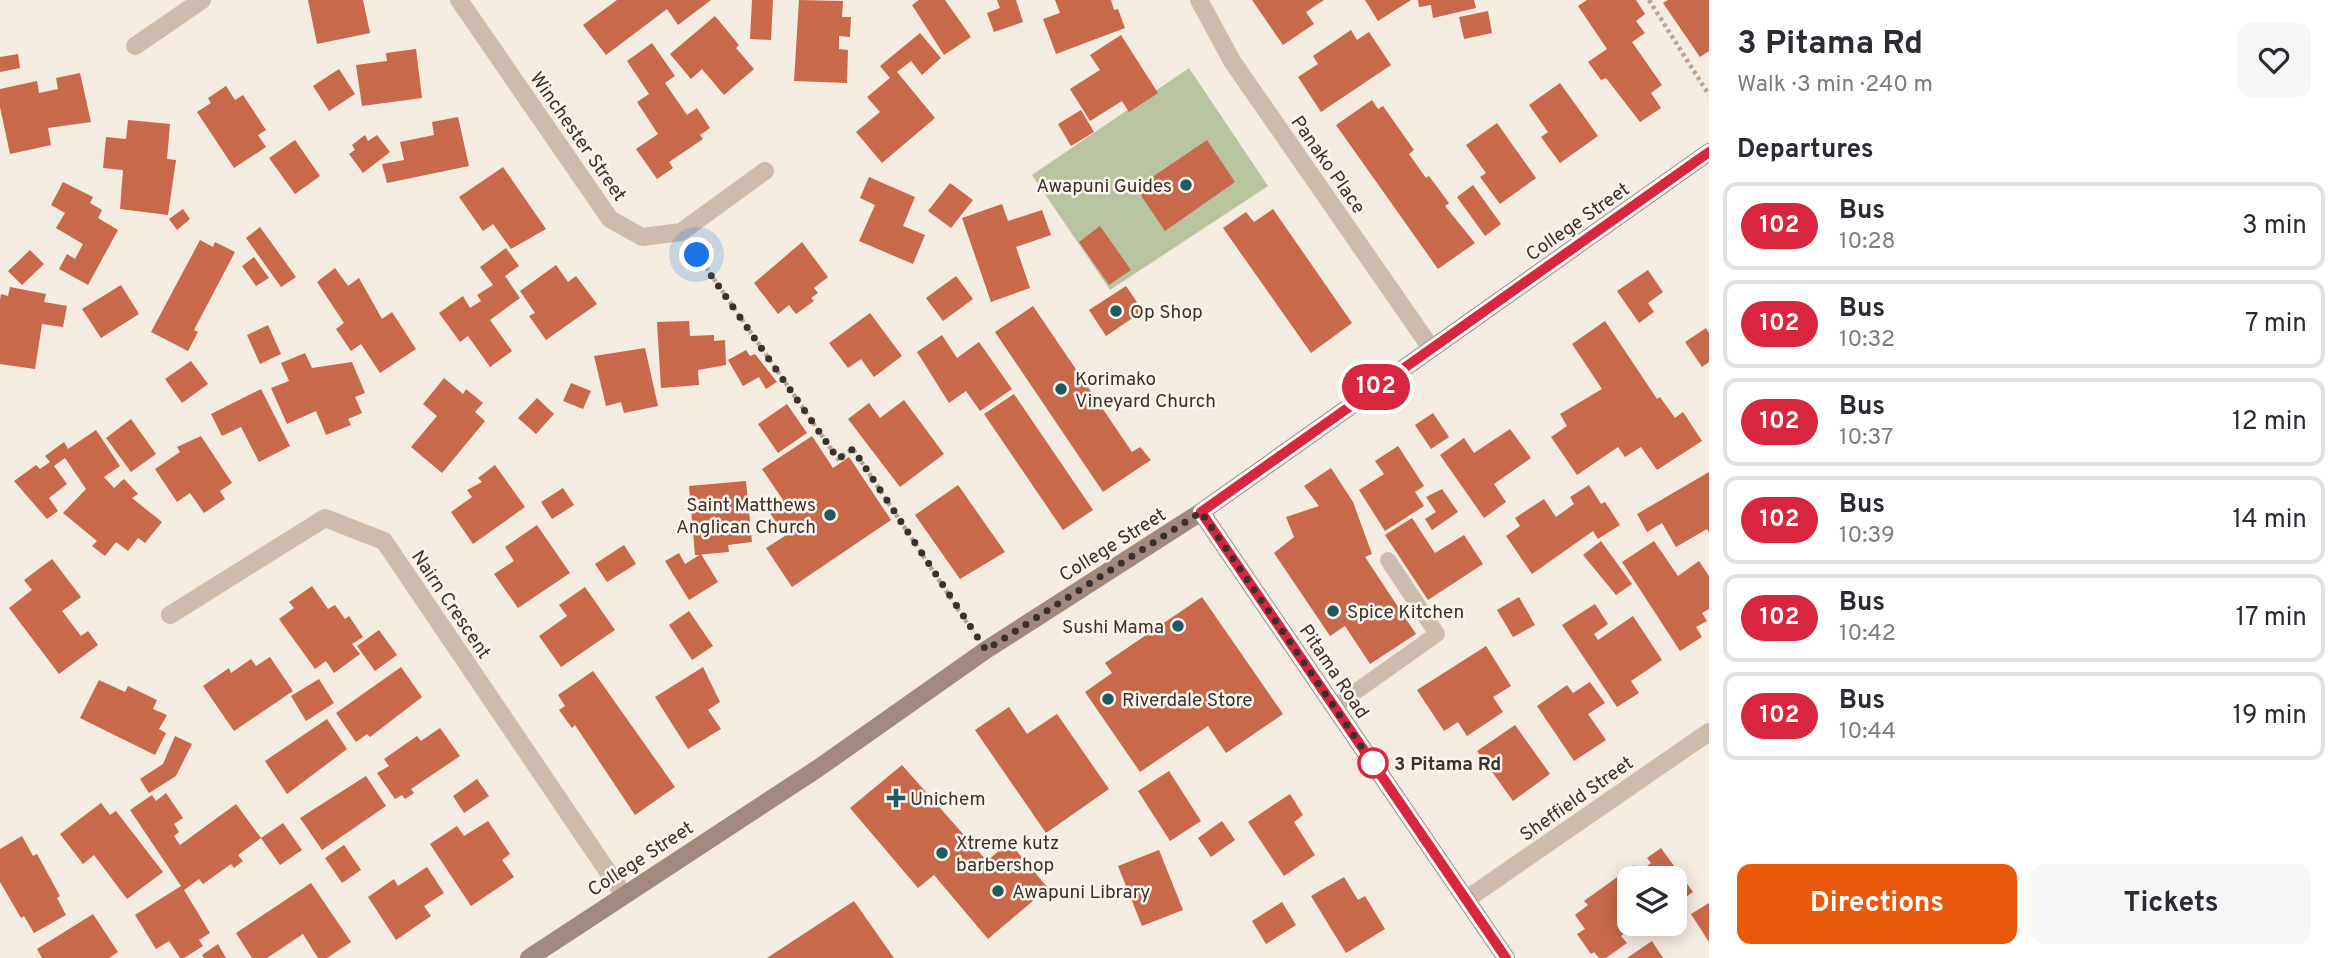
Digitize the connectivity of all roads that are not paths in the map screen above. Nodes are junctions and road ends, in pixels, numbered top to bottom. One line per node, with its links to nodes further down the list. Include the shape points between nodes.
1 (202, 0): 4 (street)
2 (459, 0): 6 (street, Winchester Street, via 610,219 642,237 681,232)
3 (1199, 0): 7 (street, Panako Place, via 1232,61)
4 (135, 46)
5 (1709, 152): 7 (main road, College Street)
6 (765, 171)
7 (1431, 348): 8 (main road, College Street)
8 (1201, 512): 11 (main road, Pitama Road); 13 (main road, College Street)
9 (1388, 560): 11 (lane, via 1437,634)
10 (170, 615): 13 (street, Nairn Crescent, via 325,518 384,541)
11 (1334, 707): 14 (main road, Pitama Road)
12 (1709, 732): 14 (street, Sheffield Street)
13 (623, 894): 15 (main road, College Street)
14 (1467, 899): 16 (main road, Pitama Road)
15 (529, 958)
16 (1506, 958)

